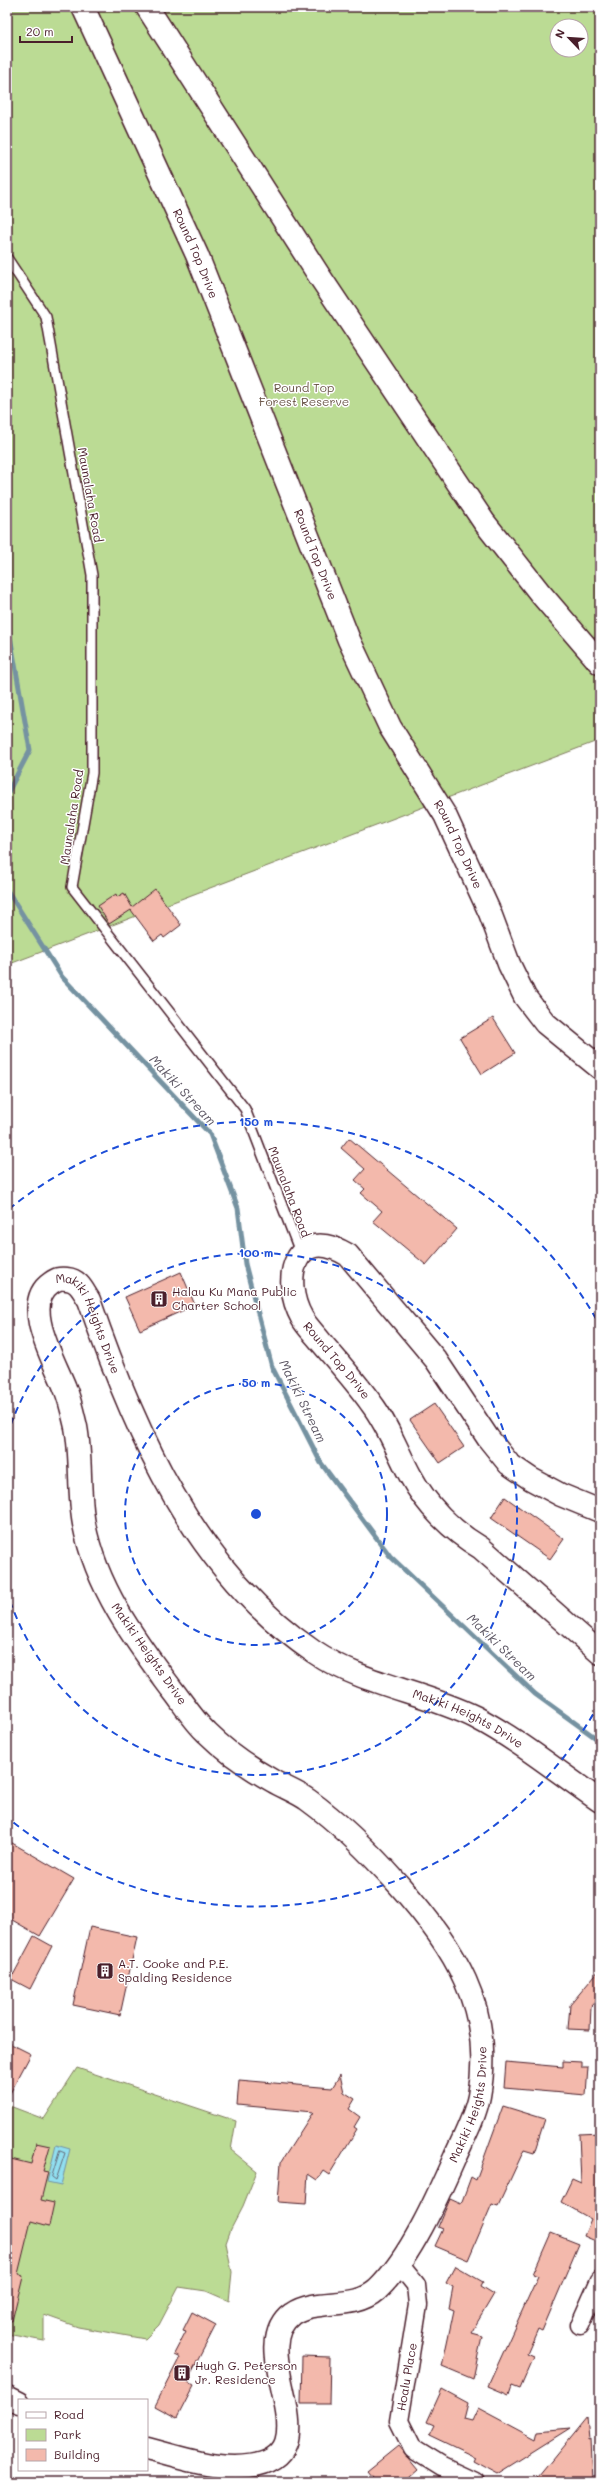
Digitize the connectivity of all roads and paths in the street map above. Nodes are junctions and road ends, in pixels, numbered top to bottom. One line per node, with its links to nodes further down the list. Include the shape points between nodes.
1 (83, 7): 5 (street, Round Top Drive, via 197,255 349,640 390,727 445,814 525,997 545,1023)
2 (147, 7): 4 (street, via 320,277 484,522)
3 (7, 258): 6 (lane, Maunalaha Road, via 46,317 92,575 92,773 72,887 245,1109)
4 (600, 663)
5 (600, 1068)
6 (302, 1252): 7 (street, via 316,1244 328,1245 348,1255 436,1360 488,1438 509,1464 531,1480); 8 (street, Round Top Drive, via 291,1280 293,1295 302,1319 372,1404 388,1428 421,1493 434,1510 457,1531 481,1548)
7 (600, 1511)
8 (600, 1654)
9 (600, 1801): 10 (street, Makiki Heights Drive, via 474,1717 349,1670 315,1653 256,1605 214,1557 163,1476 121,1388 89,1300 82,1288 69,1279 59,1279 46,1286 40,1299 38,1316 72,1412 80,1454 80,1497 88,1544 100,1578 117,1611 162,1676 207,1733 272,1781 308,1800 380,1864 434,1926 448,1947 473,1997 481,2055 477,2103 446,2178 425,2220)
10 (398, 2263): 15 (street, Makiki Heights Drive, via 373,2293 343,2304 306,2308 295,2312 282,2324 275,2346 286,2400 289,2431 281,2450 272,2459 260,2464 229,2467); 16 (street, Hoalu Place, via 416,2285 418,2305 399,2421 413,2449 442,2468)
11 (600, 2280): 12 (street)
12 (580, 2325)
13 (7, 2397): 14 (street)
14 (18, 2403)
15 (148, 2449)
16 (474, 2482)

